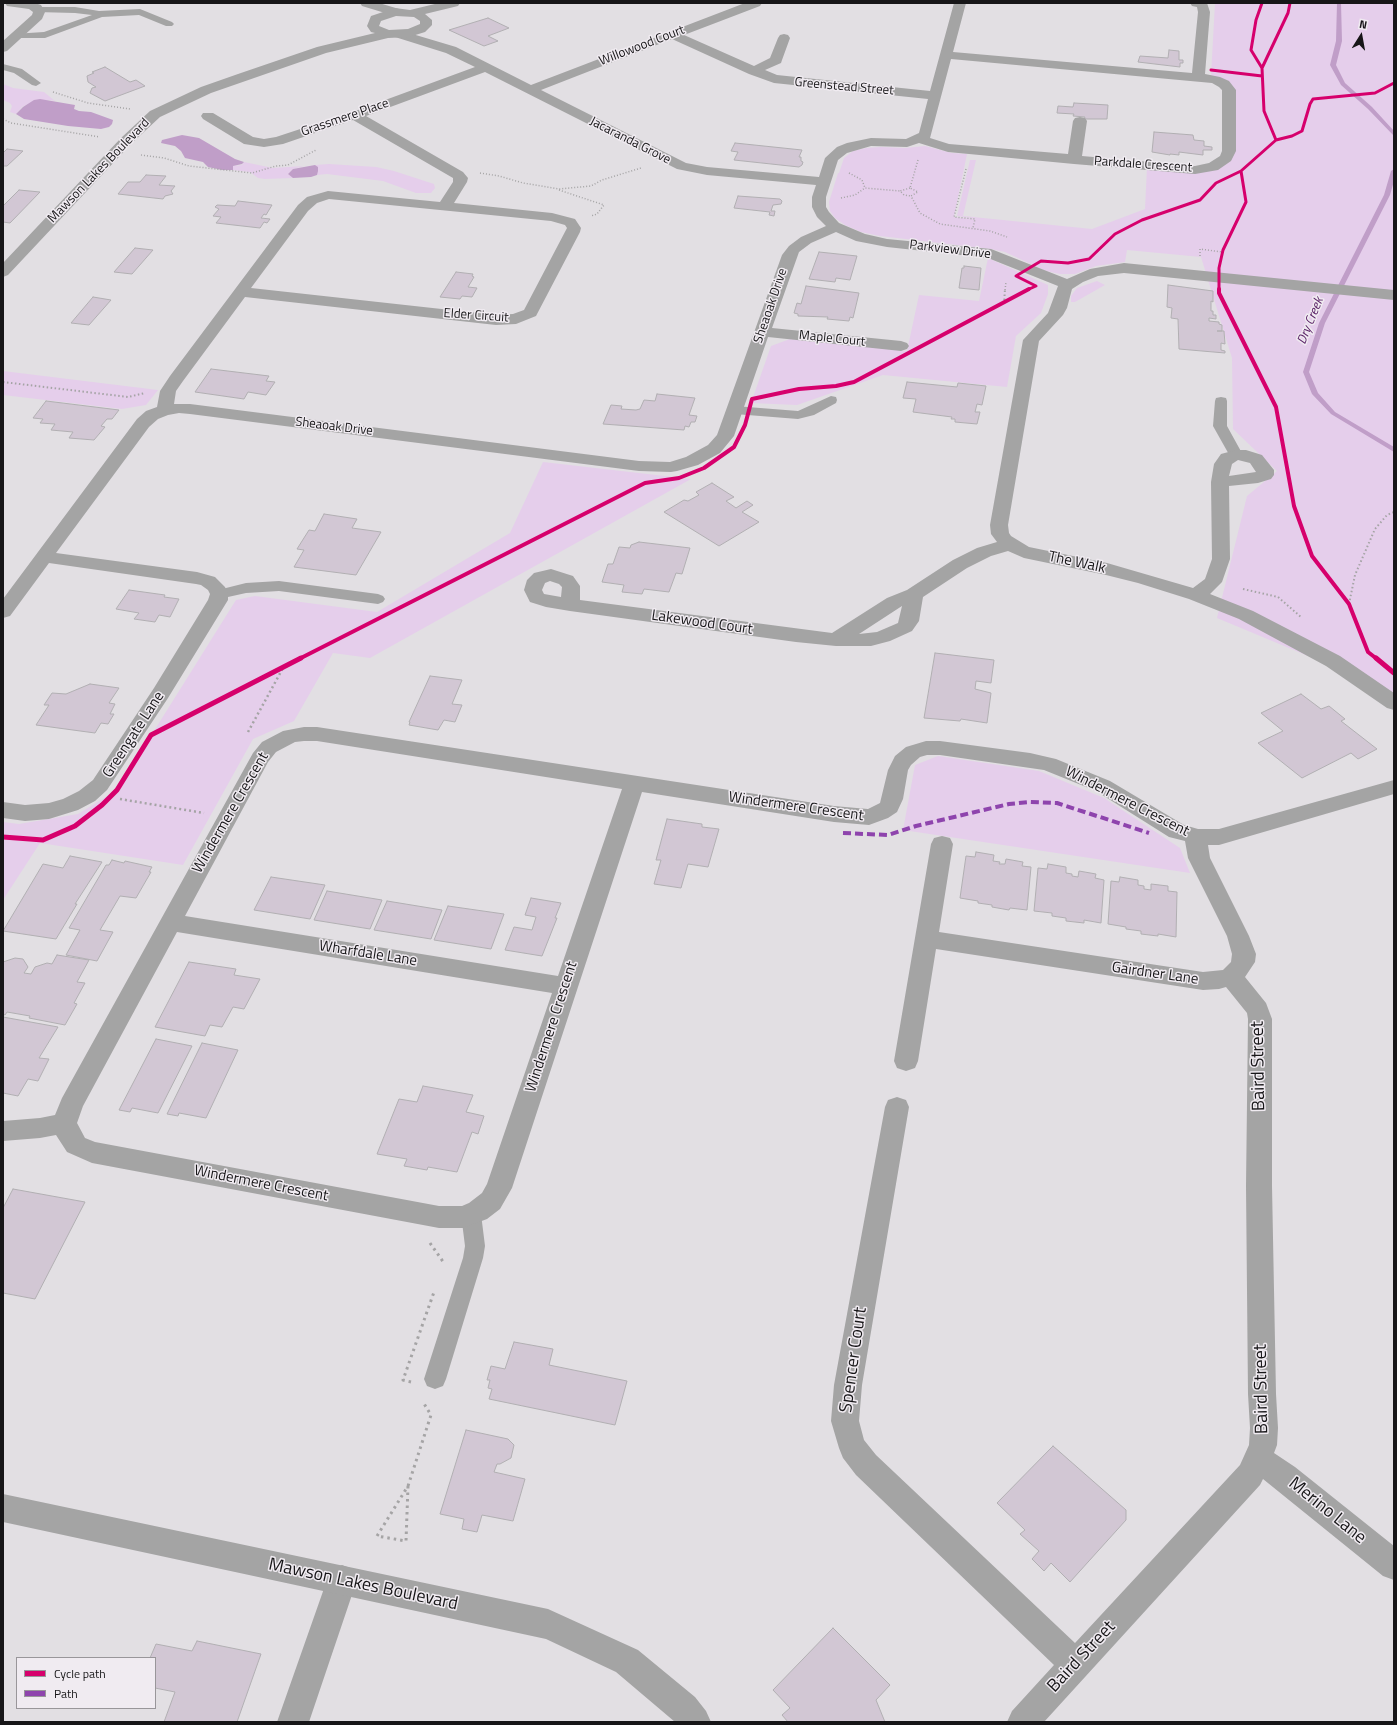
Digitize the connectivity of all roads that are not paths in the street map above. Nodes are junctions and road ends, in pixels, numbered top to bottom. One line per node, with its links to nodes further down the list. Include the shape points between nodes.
1 (11, 3): 9 (street, via 32,6)
2 (354, 3): 13 (street, Jacaranda Grove)
3 (366, 3): 10 (street)
4 (454, 3): 11 (street)
5 (461, 3): 15 (street)
6 (756, 3): 17 (street, Willowood Court)
7 (960, 3): 23 (street)
8 (1196, 3): 27 (street, via 1202,5 1204,12)
9 (38, 10): 12 (lane, via 75,10); 18 (street, via 38,16)
10 (394, 12): 11 (street); 13 (street, Mawson Lakes Boulevard)
11 (412, 13): 15 (street, Jacaranda Grove, via 424,17)
12 (98, 14): 14 (lane, via 140,12); 18 (lane, via 93,19 45,35)
13 (374, 23): 16 (street, Jacaranda Grove, via 382,32); 21 (street, Mawson Lakes Boulevard)
14 (169, 24)
15 (425, 24): 16 (street, Mawson Lakes Boulevard, via 414,32); 22 (street, Jacaranda Grove)
16 (393, 34): 21 (street, Mawson Lakes Boulevard); 22 (street, Jacaranda Grove)
17 (673, 35): 26 (street, Greenstead Street); 29 (street, Willowood Court)
18 (16, 36): 20 (street)
19 (784, 38): 26 (street, via 776,60)
20 (3, 48)
21 (322, 50): 39 (street, Mawson Lakes Boulevard, via 206,90 155,114 122,145)
22 (452, 50): 25 (street, Jacaranda Grove)
23 (946, 55): 27 (street, Parkdale Crescent); 30 (street)
24 (3, 67): 28 (lane, via 18,70)
25 (485, 68): 29 (street, Jacaranda Grove); 32 (street, Grassmere Place)
26 (754, 71): 30 (street, Greenstead Street, via 782,81)
27 (1198, 77): 35 (street, Parkdale Crescent, via 1224,84 1229,90 1229,151 1226,158 1213,167 1195,170)
28 (36, 83)
29 (529, 90): 36 (street, Jacaranda Grove, via 682,166 707,171)
30 (935, 96): 34 (street, via 926,133)
31 (208, 116): 32 (street, Grassmere Place, via 249,141 264,143 278,141)
32 (355, 116): 37 (street, via 461,178)
33 (1080, 121): 35 (street)
34 (919, 146): 35 (street, Parkdale Crescent); 36 (street, Parkview Drive, via 871,142 852,146 832,158)
35 (1074, 160)
36 (824, 182): 38 (street, Parkview Drive, via 819,197 819,208)
37 (445, 206): 41 (street, Elder Circuit, via 339,194 320,196 303,208); 41 (street, Elder Circuit, via 552,217 572,224 573,232 530,313 516,319 496,320)
38 (836, 227): 40 (street, Parkview Drive, via 877,241 991,254 1022,273); 43 (street, Sheaoak Drive, via 806,240 794,249)
39 (3, 272)
40 (1068, 285): 42 (street, via 1095,272 1124,268); 51 (street, via 1062,292 1055,314 1031,340 999,525 1000,534)
41 (241, 292): 47 (street, Elder Circuit, via 172,385 167,394)
42 (1394, 295)
43 (762, 332): 44 (street, Maple Court); 48 (street, Sheaoak Drive)
44 (901, 346)
45 (831, 400): 48 (lane, via 798,415)
46 (1221, 401): 49 (lane, via 1222,434)
47 (165, 410): 48 (street, Sheaoak Drive, via 190,409 639,466 671,467 692,461 714,449 724,436); 52 (street, Sheaoak Drive, via 143,423)
48 (735, 410)
49 (1236, 455): 50 (street, via 1227,458 1223,464); 50 (street, via 1246,454 1256,459 1265,470 1265,475)
50 (1220, 482): 55 (street, via 1221,560 1213,582)
51 (1009, 544): 54 (street, via 984,552 960,564); 55 (street, The Walk, via 1024,552 1107,569)
52 (44, 557): 53 (street, via 197,578 208,581 216,587); 58 (street, Sheaoak Drive)
53 (219, 594): 56 (lane, via 246,588 279,586); 63 (street, Greengate Lane, via 218,600 161,693 100,785 87,796 49,812 25,813)
54 (914, 594): 59 (street, via 894,602); 59 (street, Lakewood Court, via 909,621 905,627 871,640)
55 (1196, 595): 60 (street, The Walk, via 1305,644)
56 (378, 599)
57 (570, 605): 59 (street, Lakewood Court)
58 (3, 612)
59 (836, 640)
60 (1394, 703)
61 (634, 783): 64 (street, Windermere Crescent, via 834,814 869,817 889,807 902,761 913,752 926,748 940,748 1049,764 1103,786 1177,831); 66 (street, Windermere Crescent, via 317,734 290,736 269,747 260,758); 69 (street, Windermere Crescent)
62 (1394, 786): 64 (street, Windermere Crescent, via 1219,837)
63 (3, 810)
64 (1195, 836): 68 (street, via 1199,858 1238,936 1244,954 1240,968)
65 (942, 844): 67 (street)
66 (170, 922): 69 (street, Wharfdale Lane); 72 (street, Windermere Crescent, via 71,1105)
67 (926, 939): 68 (street, Gairdner Lane, via 1202,981); 70 (street)
68 (1231, 976): 76 (street, Baird Street, via 1258,1010 1260,1019 1259,1186 1264,1428 1263,1445)
69 (566, 986): 74 (street, Windermere Crescent, via 499,1188 491,1201)
70 (906, 1061)
71 (897, 1107): 80 (street, Spencer Court, via 848,1385 845,1421 848,1434 853,1448 866,1466)
72 (65, 1123): 73 (street); 74 (street, Windermere Crescent, via 76,1145 92,1152 439,1217 463,1217)
73 (3, 1131)
74 (471, 1214): 75 (lane, via 475,1246 473,1258)
75 (435, 1379)
76 (1258, 1459): 78 (street, Merino Lane, via 1285,1477); 80 (street, Baird Street, via 1250,1475)
77 (3, 1508): 79 (street, Mawson Lakes Boulevard)
78 (1394, 1565)
79 (342, 1580): 81 (street); 82 (street, Mawson Lakes Boulevard, via 548,1624 626,1661 684,1708)
80 (1075, 1664): 83 (street, Baird Street)
81 (293, 1722)
82 (694, 1722)
83 (1023, 1722)

